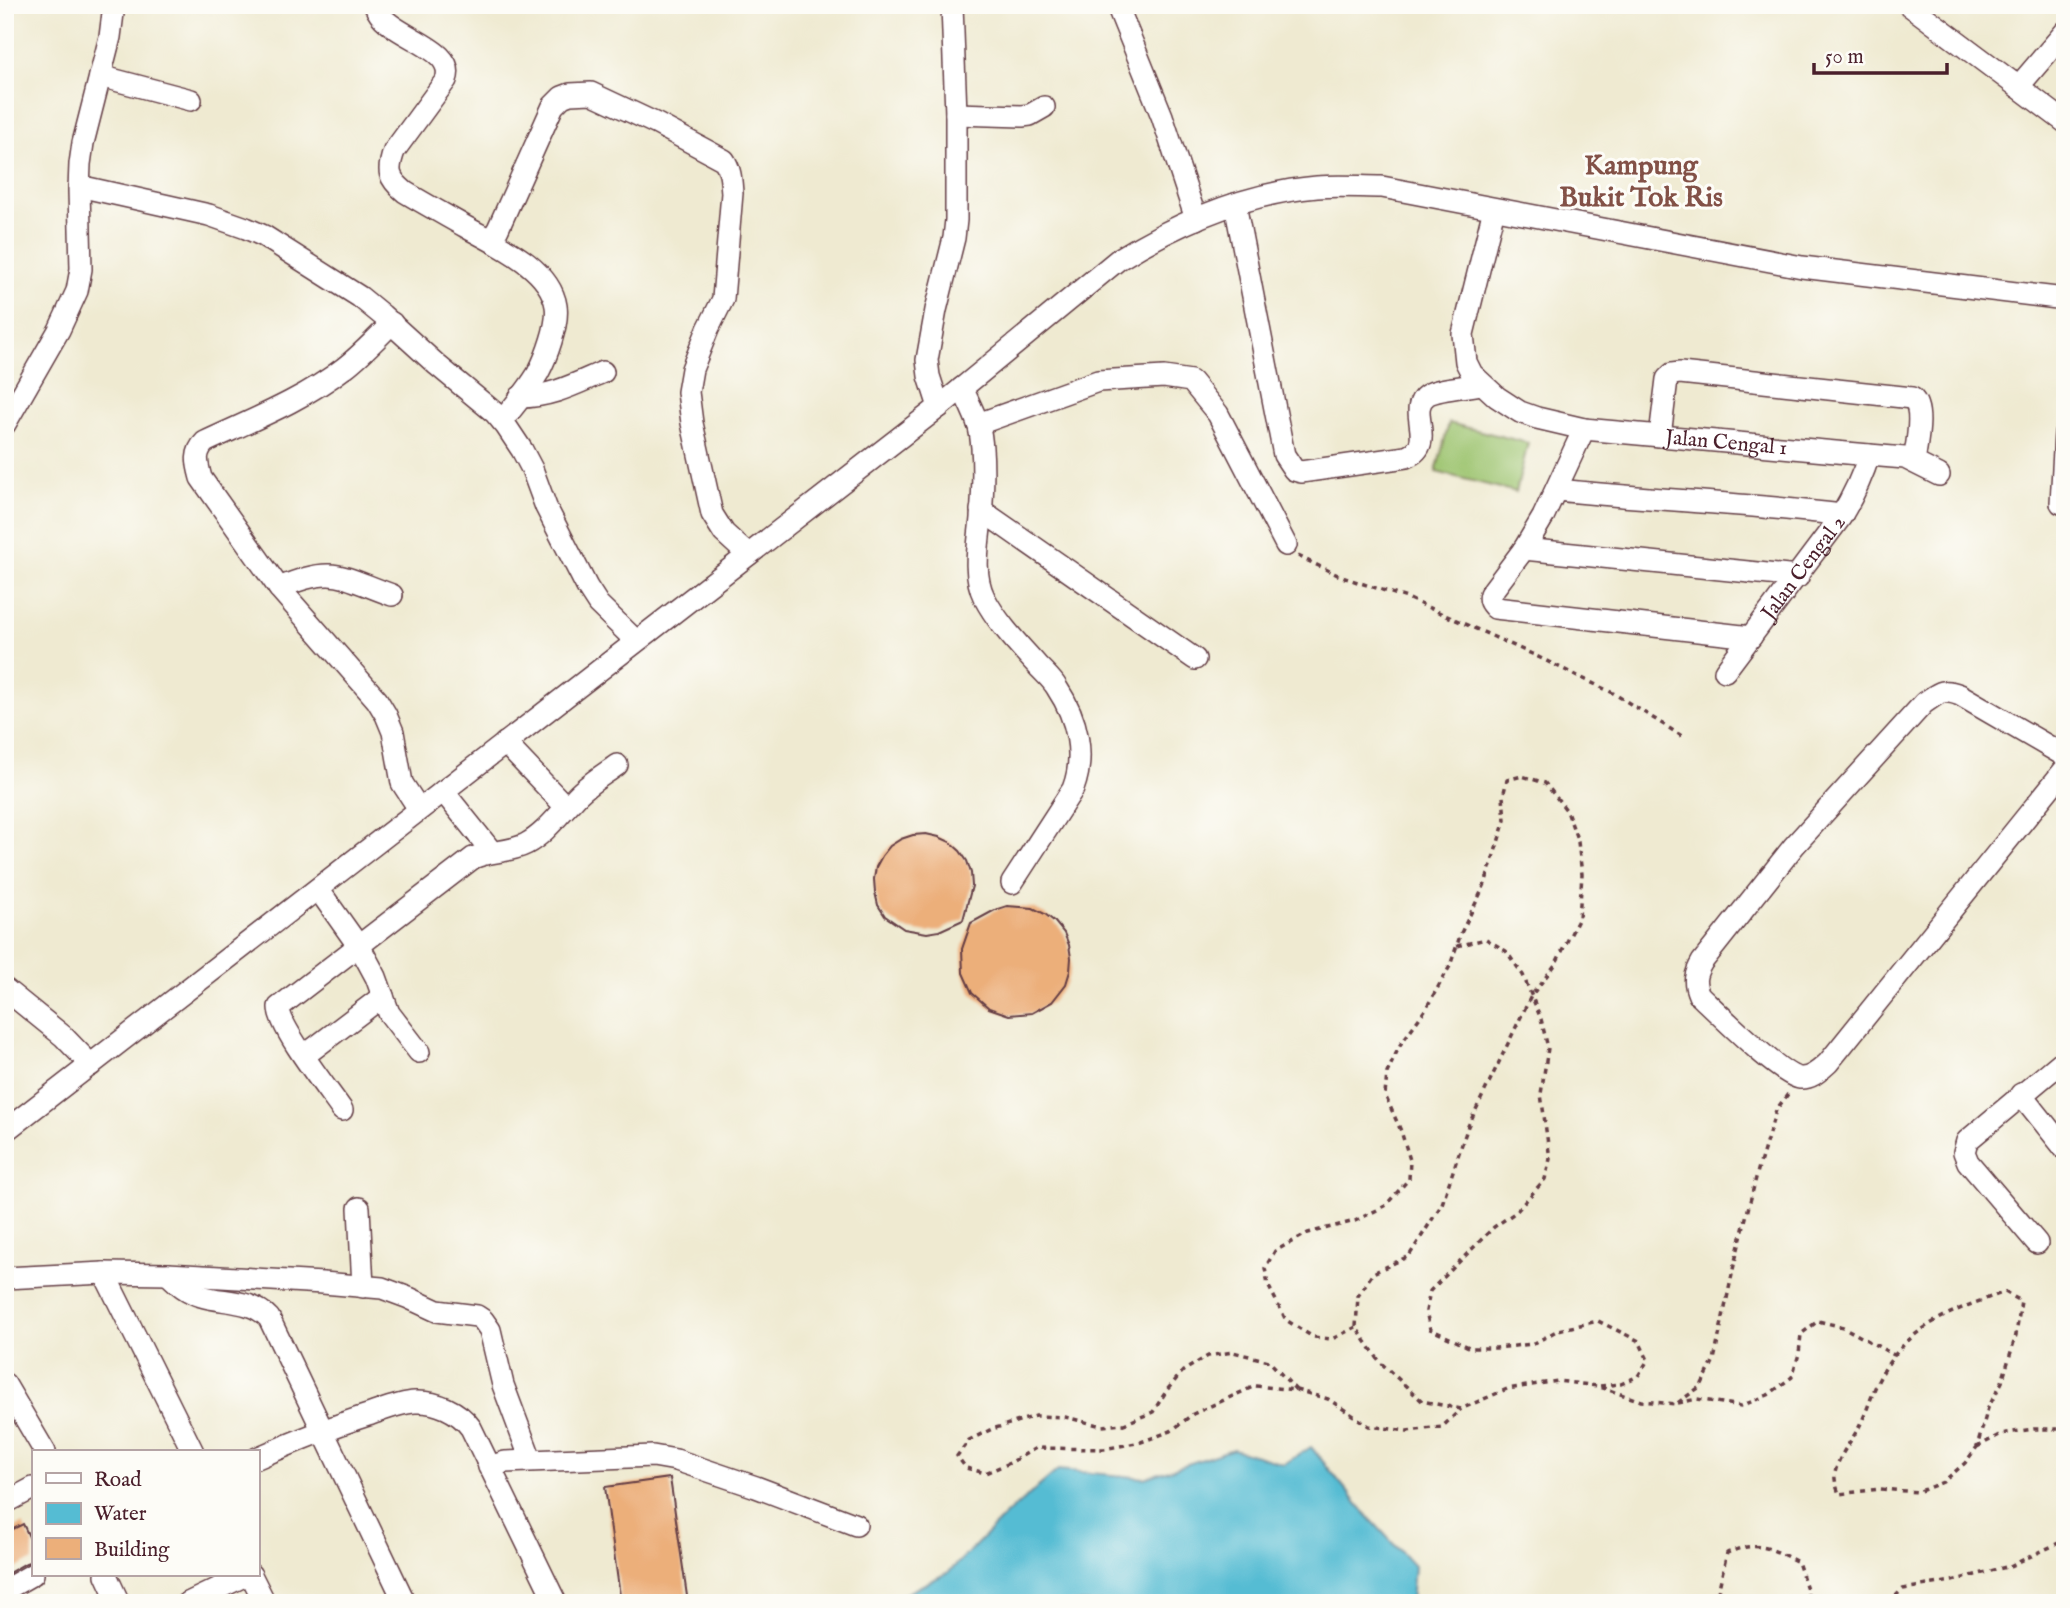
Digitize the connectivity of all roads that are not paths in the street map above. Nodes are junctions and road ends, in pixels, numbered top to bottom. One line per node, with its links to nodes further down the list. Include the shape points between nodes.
1 (114, 5): 7 (street)
2 (376, 5): 17 (street, via 384,21 441,56 449,73 394,151 392,179 405,192)
3 (952, 5): 11 (street)
4 (1117, 5): 16 (street, via 1162,116)
5 (1909, 5): 8 (street)
6 (2065, 33): 8 (street)
7 (100, 76): 9 (street); 13 (street, via 83,143)
8 (2018, 87): 12 (street)
9 (191, 100)
10 (1044, 107): 11 (street, via 1022,116)
11 (956, 114): 24 (street, via 956,229 926,360)
12 (2065, 122)
13 (79, 186): 19 (street, via 209,215 246,228 359,297); 26 (street, via 81,269 77,291)
14 (1235, 204): 15 (street, via 1320,186 1382,187); 16 (street); 21 (street, via 1284,455 1293,470 1413,455 1421,443 1419,405 1425,396)
15 (1494, 209): 18 (street, via 1802,267); 21 (street, via 1463,334 1466,362)
16 (1196, 219): 22 (street, via 1119,259)
17 (491, 240): 23 (street, via 543,279 556,307 544,361); 40 (street, via 553,106 570,93 591,93 724,160 732,193 723,299 692,369 688,392 712,514 724,533)
18 (2065, 299)
19 (392, 323): 25 (street); 42 (street, via 318,386 199,449 201,478)
20 (603, 372): 23 (street, via 544,396)
21 (1481, 384): 28 (street, Jalan Cengal 1, via 1520,412)
22 (962, 388): 24 (street); 27 (street)
23 (520, 397): 25 (street)
24 (939, 407): 40 (street)
25 (502, 421): 45 (street, via 527,459 587,587)
26 (5, 424)
27 (978, 424): 36 (street); 38 (street, via 1098,381 1164,377 1191,381 1218,414)
28 (1584, 429): 30 (street, Jalan Cengal 1); 34 (street)
29 (2065, 433): 35 (street)
30 (1660, 436): 31 (street, Jalan Cengal 1); 32 (street, via 1667,379 1680,373 1912,398 1919,415)
31 (1868, 455): 32 (street, Jalan Cengal 1, via 1899,456); 37 (street, Jalan Cengal 2)
32 (1914, 462): 33 (street, Jalan Cengal 1)
33 (1938, 475)
34 (1557, 490): 37 (street); 39 (street)
35 (2061, 503)
36 (981, 510): 46 (street); 56 (street, via 978,567 984,597 1057,687 1077,729 1080,751 1073,789)
37 (1842, 515): 41 (street, Jalan Cengal 2)
38 (1286, 545)
39 (1524, 548): 41 (street); 44 (street, via 1490,594 1495,608)
40 (748, 555): 45 (street)
41 (1798, 577): 44 (street, Jalan Cengal 2)
42 (279, 588): 43 (street, via 313,575 335,575); 54 (street, via 377,700 398,752 402,783)
43 (392, 595)
44 (1751, 637): 47 (street, Jalan Cengal 2)
45 (636, 641): 48 (street)
46 (1195, 659)
47 (1725, 671)
48 (505, 743): 52 (street); 53 (street)
49 (2065, 756): 51 (street, via 1961,695 1939,693 1924,703 1794,846 1702,962 1696,972 1699,995 1782,1069 1800,1078 1815,1074)
50 (617, 765): 53 (street)
51 (2065, 769)
52 (443, 791): 54 (street); 55 (street)
53 (566, 807): 55 (street, via 528,843)
54 (419, 810): 57 (street)
55 (492, 852): 58 (street, via 473,858)
56 (1012, 883)
57 (318, 889): 58 (street); 64 (street)
58 (358, 946): 60 (street); 62 (street, via 279,1007 280,1017)
59 (5, 989): 64 (street)
60 (383, 996): 61 (street, via 389,1013); 62 (street)
61 (419, 1052)
62 (304, 1056): 66 (street)
63 (2065, 1059): 65 (street)
64 (91, 1065): 67 (street)
65 (2021, 1094): 68 (street); 70 (street, via 1967,1141 1964,1152)
66 (342, 1110)
67 (5, 1131)
68 (2065, 1149)
69 (359, 1208): 74 (street)
70 (2037, 1243)
71 (104, 1273): 72 (street); 73 (street); 78 (street)
72 (168, 1274): 74 (street); 76 (street, via 203,1297 262,1311)
73 (5, 1278)
74 (363, 1287): 80 (street, via 382,1288 438,1311 477,1316 488,1325 503,1385)
75 (5, 1384): 77 (street)
76 (323, 1429): 79 (street); 81 (street, via 400,1404 433,1404 464,1418); 93 (street)
77 (44, 1450)
78 (192, 1450)
79 (259, 1457)
80 (531, 1460): 81 (street); 84 (street, via 653,1456 676,1460)
81 (489, 1467): 94 (street)
82 (32, 1489): 83 (street)
83 (5, 1503)
84 (856, 1525)
85 (32, 1574): 89 (street)
86 (106, 1576): 90 (street)
87 (244, 1576): 91 (street)
88 (252, 1576): 92 (street)
89 (5, 1590)
90 (119, 1603)
91 (188, 1603)
92 (265, 1603)
93 (405, 1603)
94 (556, 1603)

